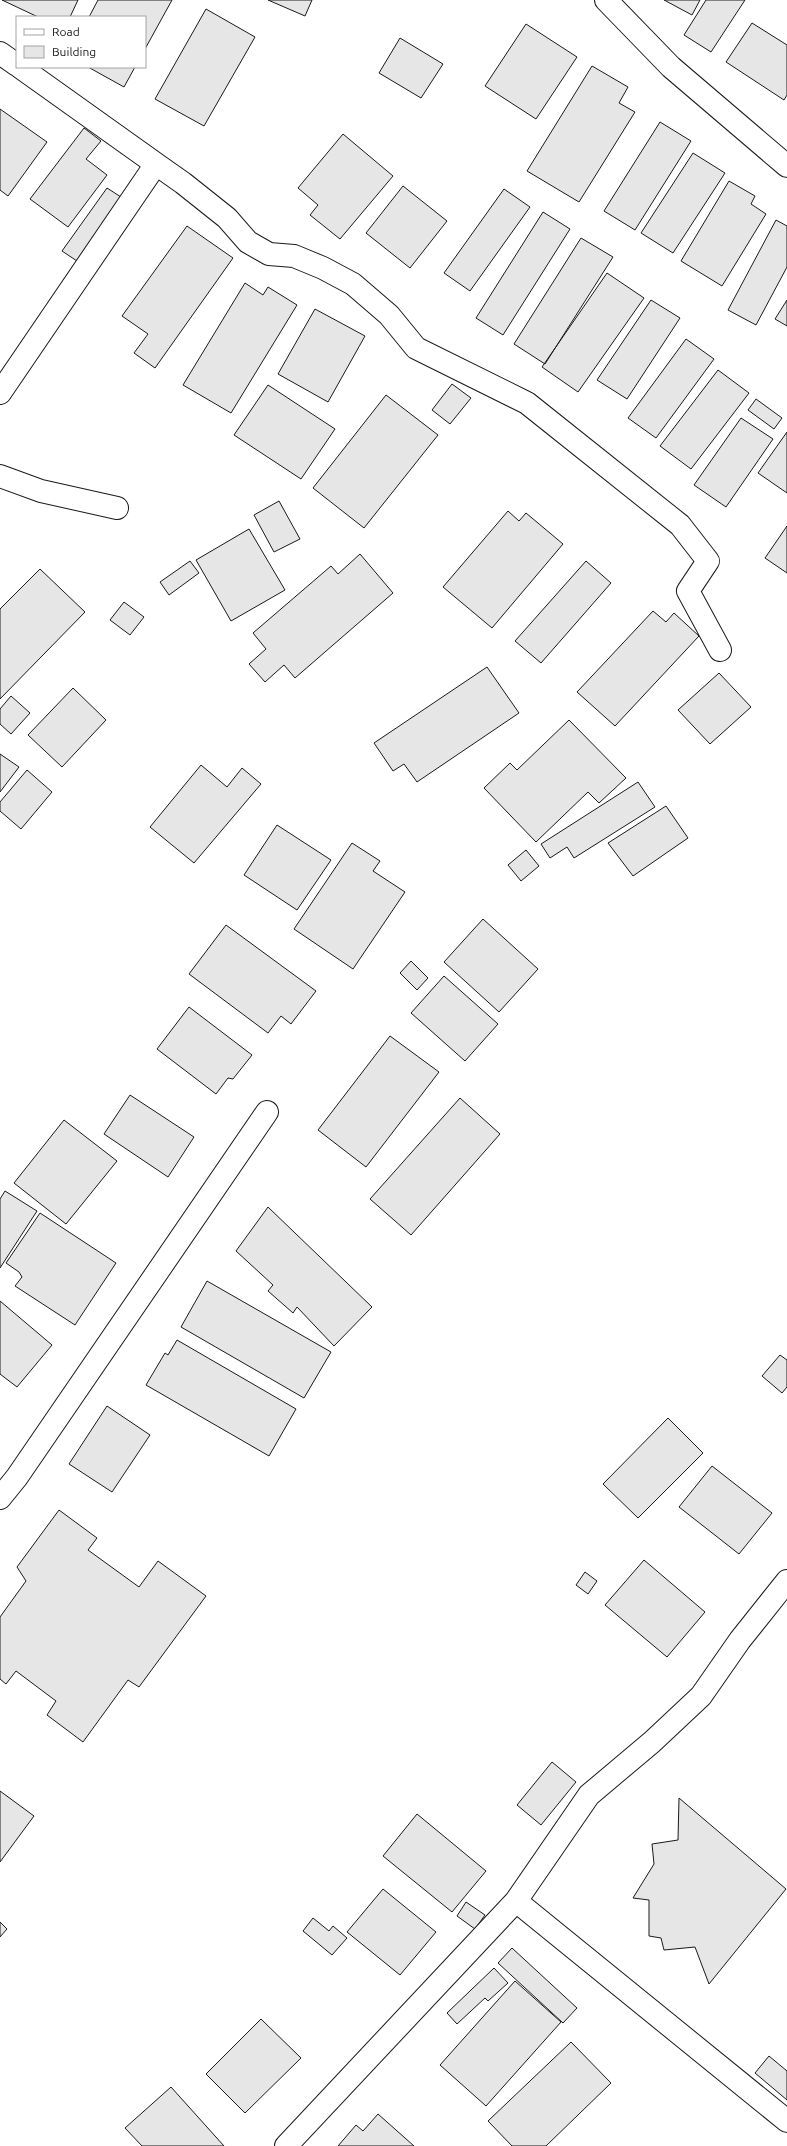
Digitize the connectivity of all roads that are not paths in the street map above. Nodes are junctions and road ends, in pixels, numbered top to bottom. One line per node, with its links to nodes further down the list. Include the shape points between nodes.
1 (606, 0): 6 (street, via 671,67)
2 (0, 53): 3 (street)
3 (16, 64)
4 (21, 68): 5 (street)
5 (156, 164): 7 (street); 10 (street, via 227,218 248,242 268,254 302,259 353,284 389,315 416,348 527,403 680,526 708,561 688,591)
6 (787, 166)
7 (0, 393)
8 (0, 476): 9 (street, via 41,491)
9 (117, 508)
10 (720, 650)
11 (267, 1112): 12 (street)
12 (0, 1498)
13 (787, 1581): 14 (street, via 740,1640 701,1696 652,1742 589,1795)
14 (516, 1901): 15 (street); 16 (street)
15 (787, 2120)
16 (286, 2146)

